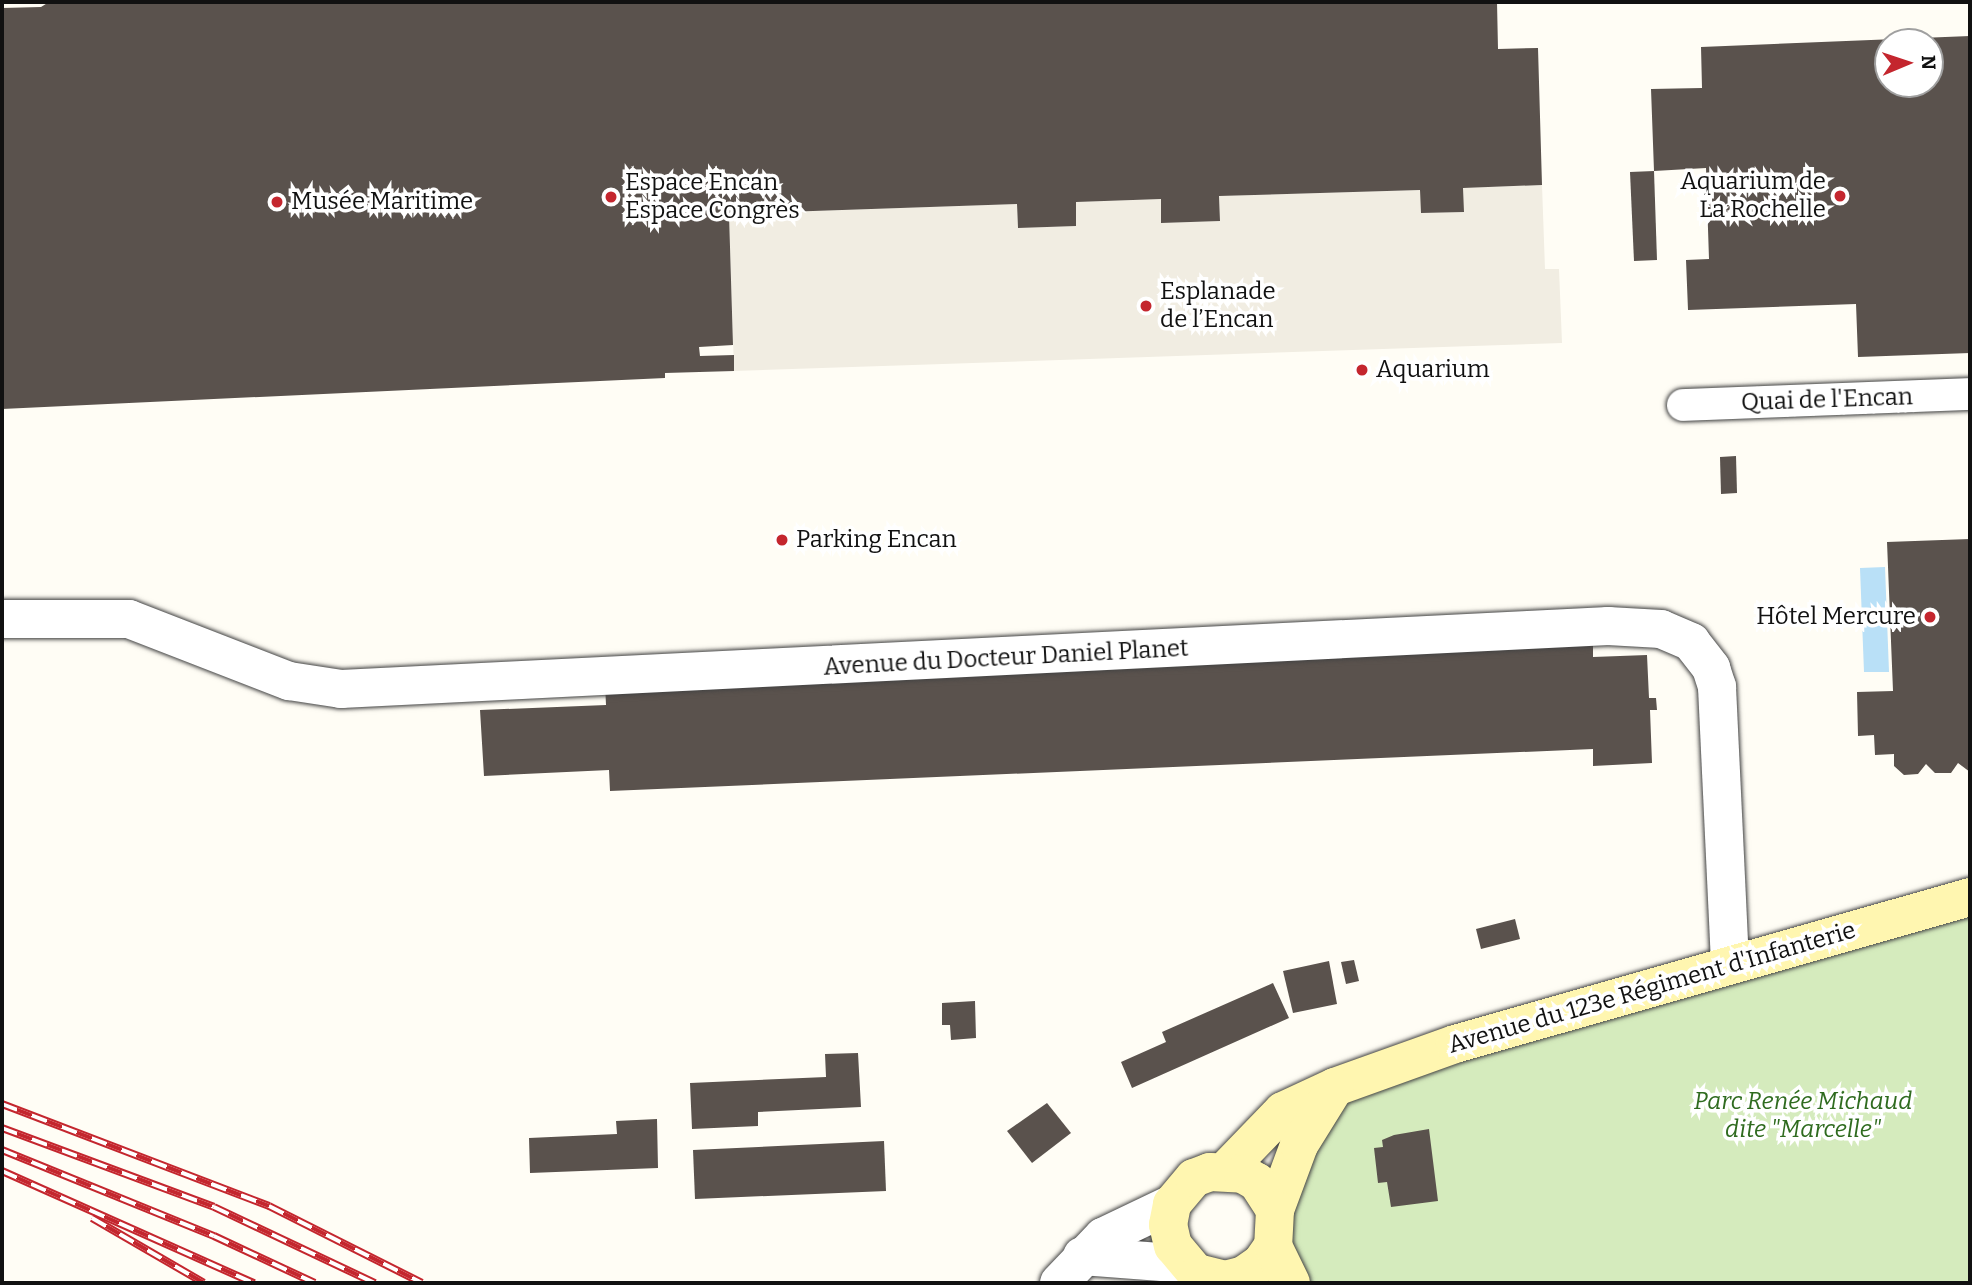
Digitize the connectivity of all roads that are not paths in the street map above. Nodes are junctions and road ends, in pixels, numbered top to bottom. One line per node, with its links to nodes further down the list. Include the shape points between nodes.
1 (1970, 394): 2 (street, Quai de l'Encan)
2 (1683, 405)
3 (2, 619): 5 (street, Avenue du Docteur Daniel Planet, via 129,619 289,681 341,689 1608,626 1661,629 1691,642 1717,687)
4 (1970, 897): 5 (main road, Avenue du 123e Régiment d'Infanterie)
5 (1730, 963): 6 (main road, Avenue du 123e Régiment d'Infanterie, via 1455,1044)
6 (1335, 1087): 7 (main road, Avenue du 123e Régiment d'Infanterie, via 1283,1111); 9 (main road, via 1298,1145)
7 (1226, 1170): 8 (main road, via 1194,1178); 9 (main road, via 1257,1182)
8 (1172, 1204): 10 (main road, via 1168,1225 1172,1246); 11 (street, via 1103,1237)
9 (1274, 1228): 12 (main road, via 1261,1264); 13 (main road)
10 (1185, 1264): 11 (street); 12 (main road)
11 (1070, 1269)
12 (1227, 1282)
13 (1291, 1283)

